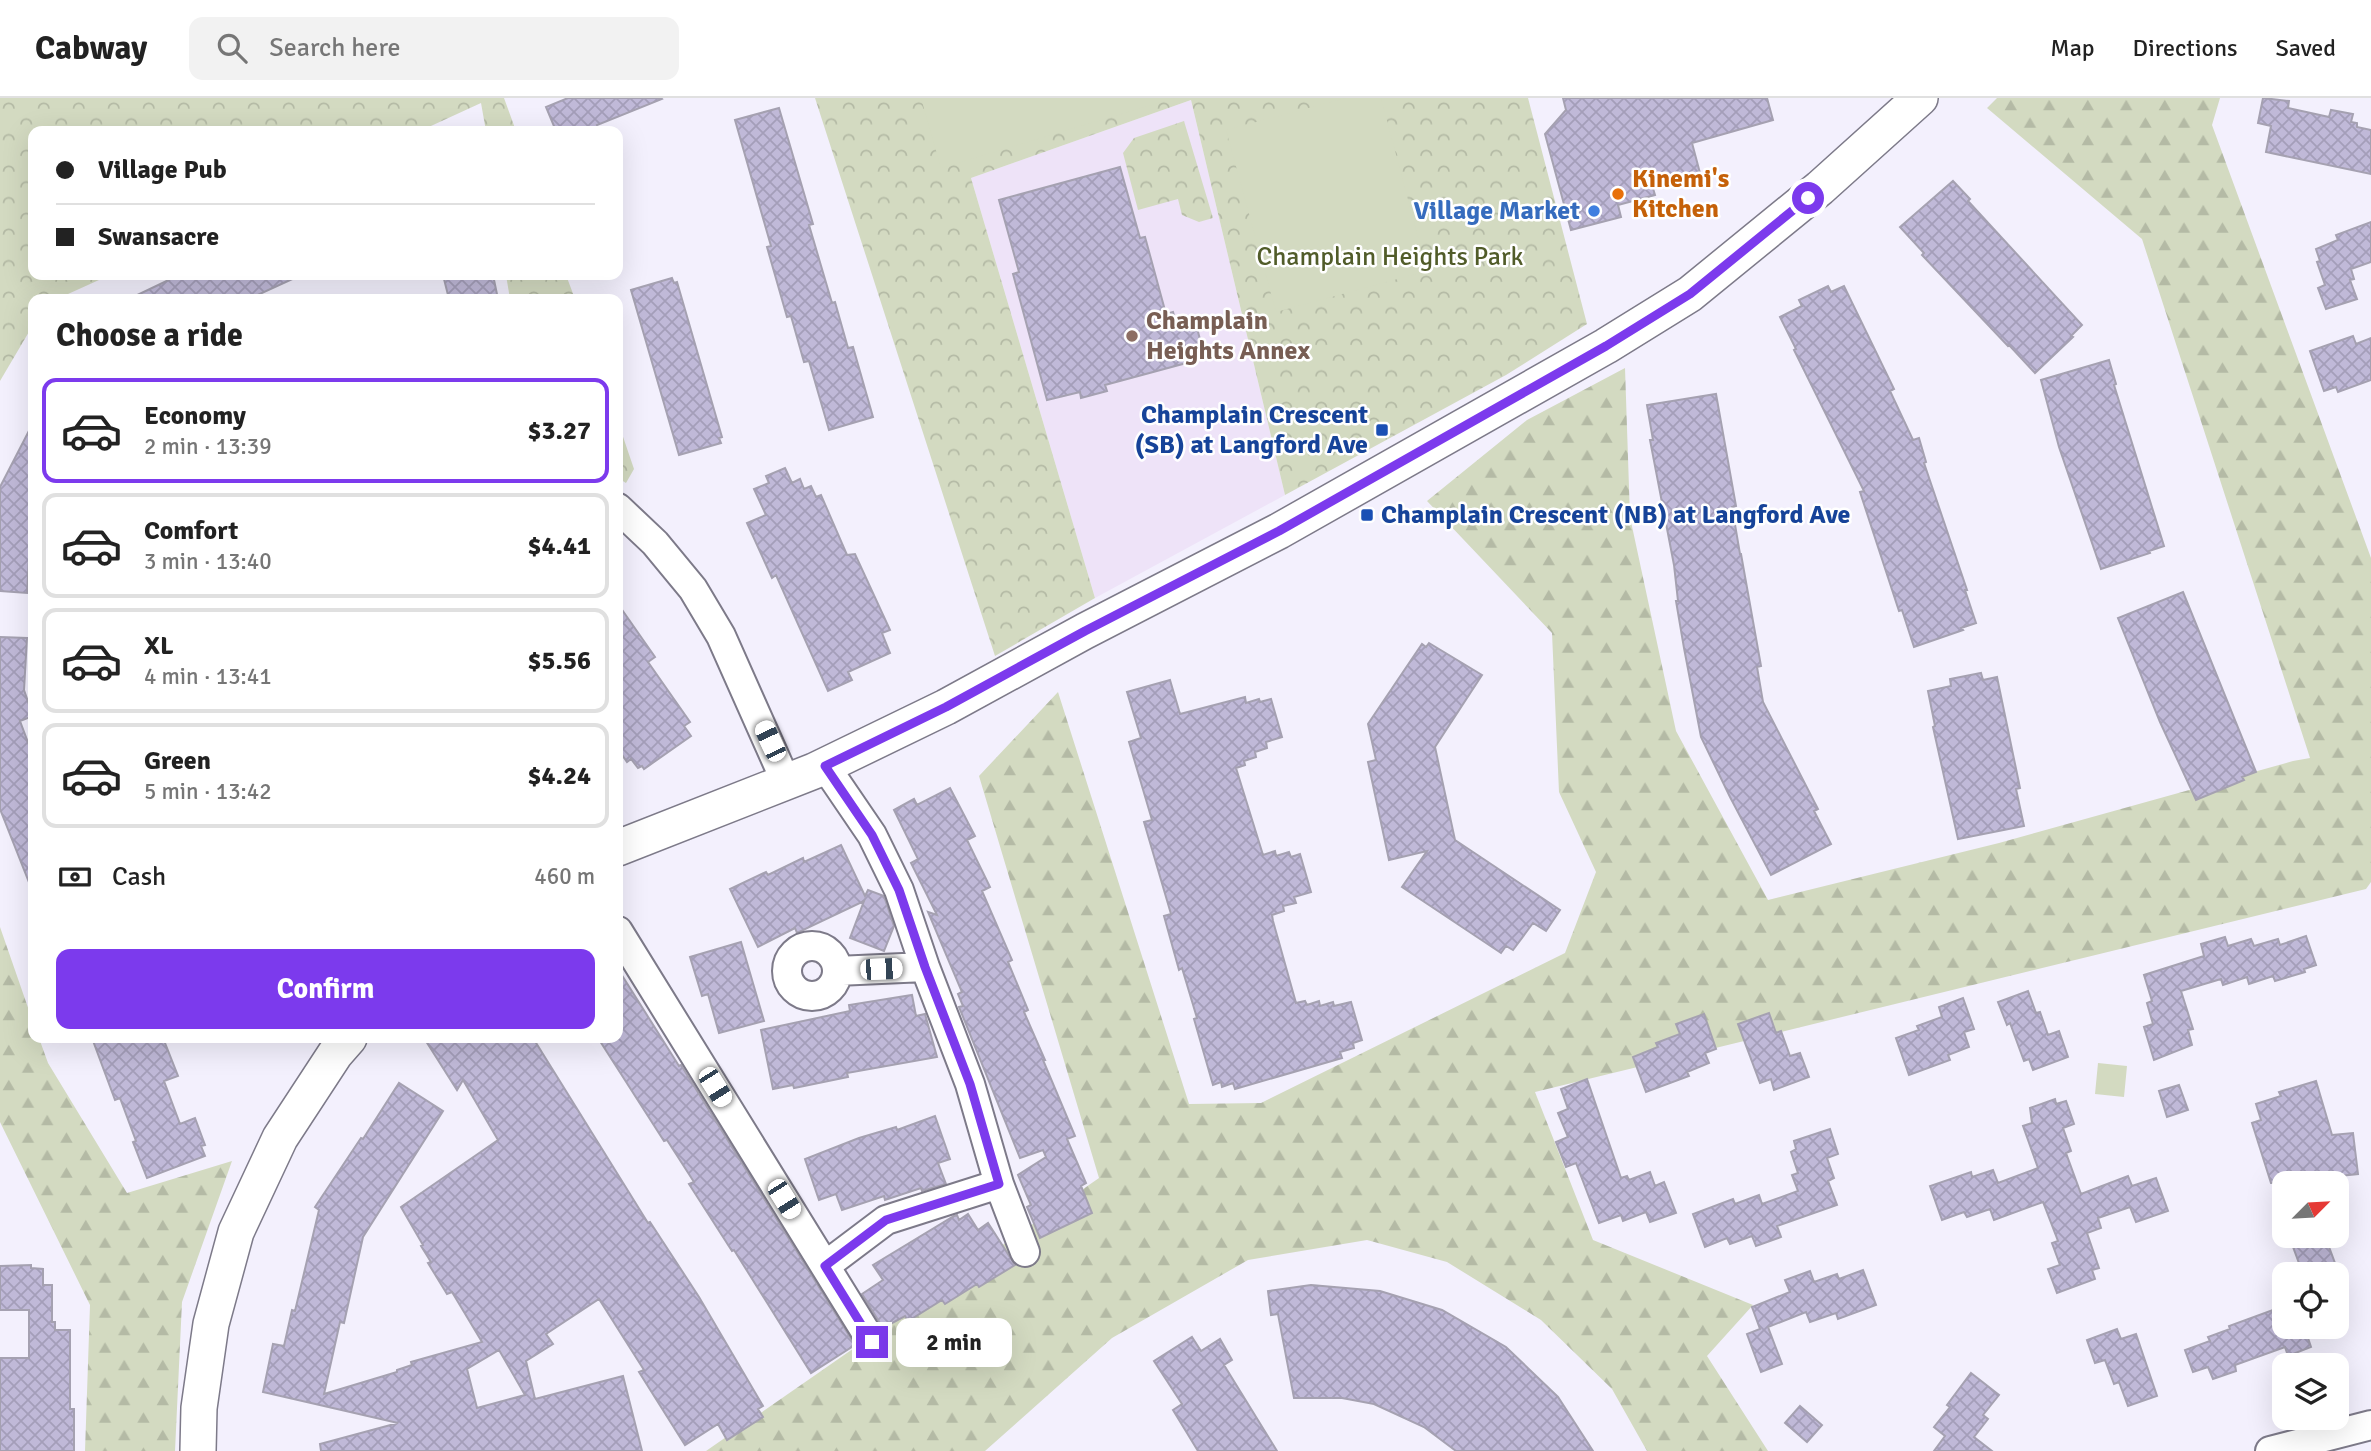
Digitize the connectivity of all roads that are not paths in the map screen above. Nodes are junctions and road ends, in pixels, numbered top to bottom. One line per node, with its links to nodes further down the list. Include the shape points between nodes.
1 (1920, 98): 3 (street, via 1797,207 1690,294 1647,322 1279,531)
2 (623, 513): 4 (street, via 655,542 693,589 722,636)
3 (825, 766): 4 (street); 7 (street, via 872,835 899,890)
4 (786, 782): 5 (street)
5 (623, 846)
6 (623, 939): 12 (street)
7 (925, 967): 8 (street); 10 (street, via 970,1084)
8 (837, 971)
9 (335, 1043): 15 (street, via 280,1138 236,1232 211,1324)
10 (999, 1184): 11 (street); 12 (street, via 886,1220)
11 (1025, 1252)
12 (825, 1266): 13 (street)
13 (872, 1342)
14 (2371, 1425): 16 (street)
15 (198, 1451)
16 (2270, 1451)

